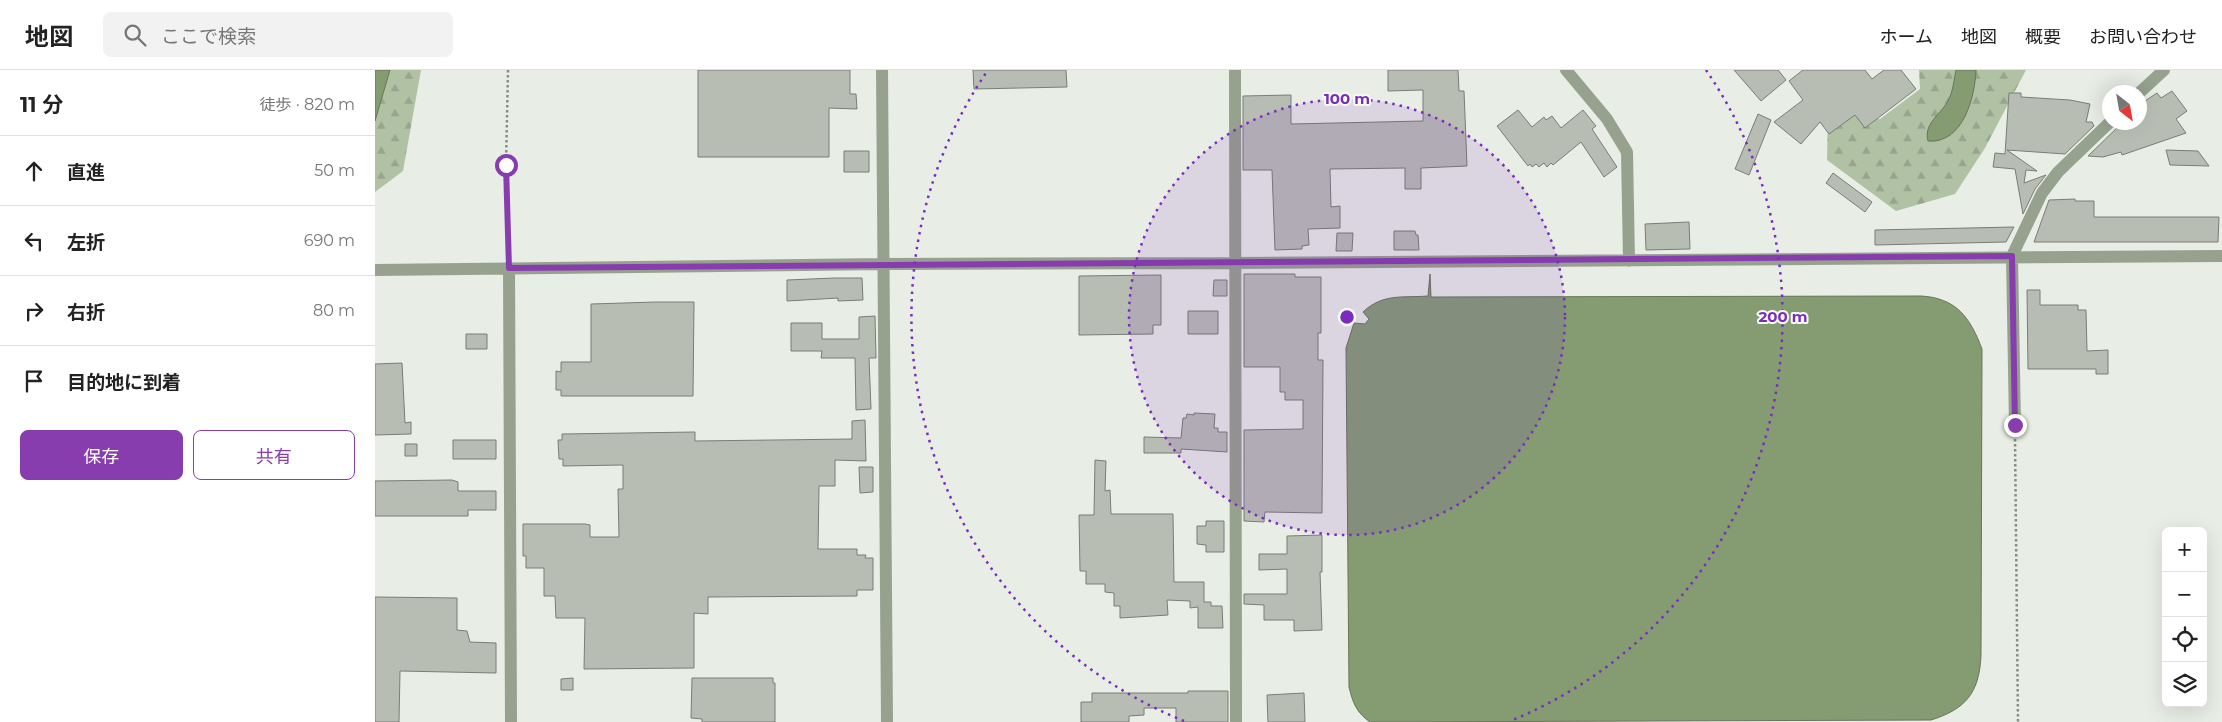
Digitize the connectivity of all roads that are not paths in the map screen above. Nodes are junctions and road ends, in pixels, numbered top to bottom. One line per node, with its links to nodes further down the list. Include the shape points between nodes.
1 (882, 70): 11 (street)
2 (1235, 70): 10 (street)
3 (1566, 70): 9 (street, via 1607,119 1627,152)
4 (2164, 70): 5 (street)
5 (2147, 85)
6 (2102, 130): 7 (street, via 2058,172 2042,193)
7 (2012, 256): 8 (street); 9 (street); 14 (street)
8 (2222, 256)
9 (1629, 261): 10 (street)
10 (1235, 263): 11 (street); 17 (street)
11 (884, 264): 12 (street); 16 (street)
12 (509, 268): 13 (street); 15 (street)
13 (375, 270)
14 (2015, 425)
15 (511, 722)
16 (887, 722)
17 (1236, 722)

